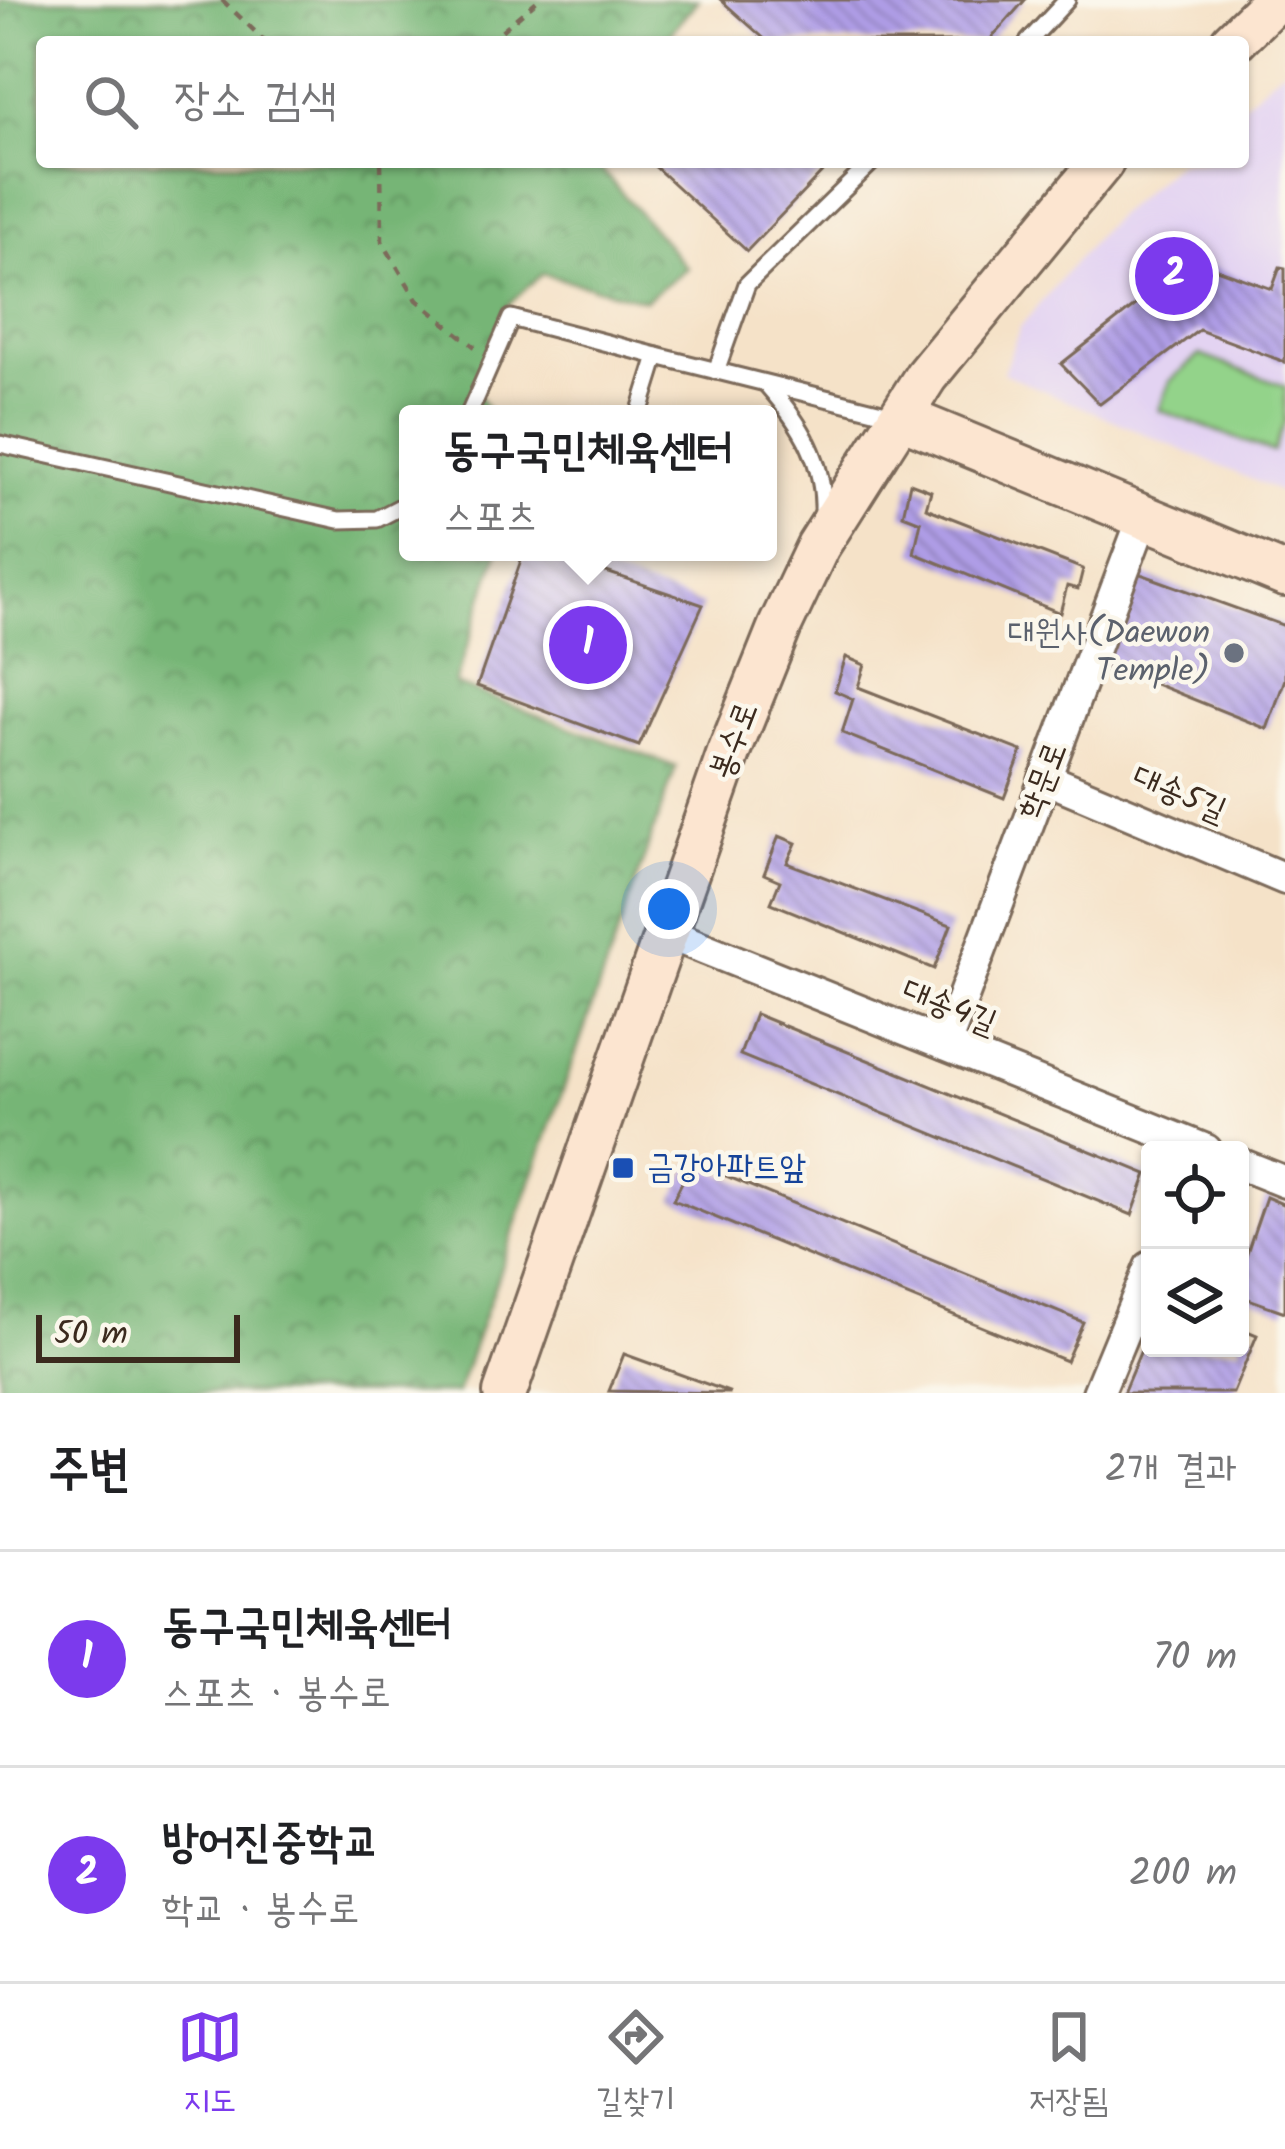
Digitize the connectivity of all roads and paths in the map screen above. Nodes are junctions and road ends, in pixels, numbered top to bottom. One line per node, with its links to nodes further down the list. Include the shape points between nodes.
1 (222, 0): 5 (path)
2 (538, 0): 6 (path)
3 (1067, 0): 7 (lane)
4 (1276, 0): 8 (main road)
5 (260, 36)
6 (495, 36)
7 (1034, 36)
8 (1238, 36)
9 (381, 168): 13 (path, via 382,242 417,300)
10 (866, 168): 14 (lane, via 747,284)
11 (1097, 168): 18 (main road, 봉수로)
12 (657, 356): 13 (lane, via 511,319); 14 (lane); 17 (lane)
13 (493, 360): 16 (lane)
14 (716, 371): 15 (lane)
15 (766, 383): 18 (lane); 22 (lane, via 805,432 816,460 823,483)
16 (473, 405)
17 (642, 405)
18 (901, 417): 21 (main road); 22 (main road, 봉수로)
19 (0, 444): 20 (lane, via 339,520 377,519)
20 (399, 508)
21 (1143, 518): 23 (main road); 24 (street, 학문로)
22 (818, 546): 26 (main road, 봉수로, via 729,753)
23 (1285, 575)
24 (1045, 778): 25 (street, 대송5길); 27 (street, 학문로)
25 (1285, 879)
26 (666, 933): 27 (street, 대송4길); 32 (main road, 봉수로)
27 (945, 1045): 28 (street, 대송4길)
28 (1181, 1141)
29 (1249, 1168): 30 (street)
30 (1285, 1182)
31 (1141, 1289): 33 (street)
32 (505, 1393)
33 (1098, 1393)

